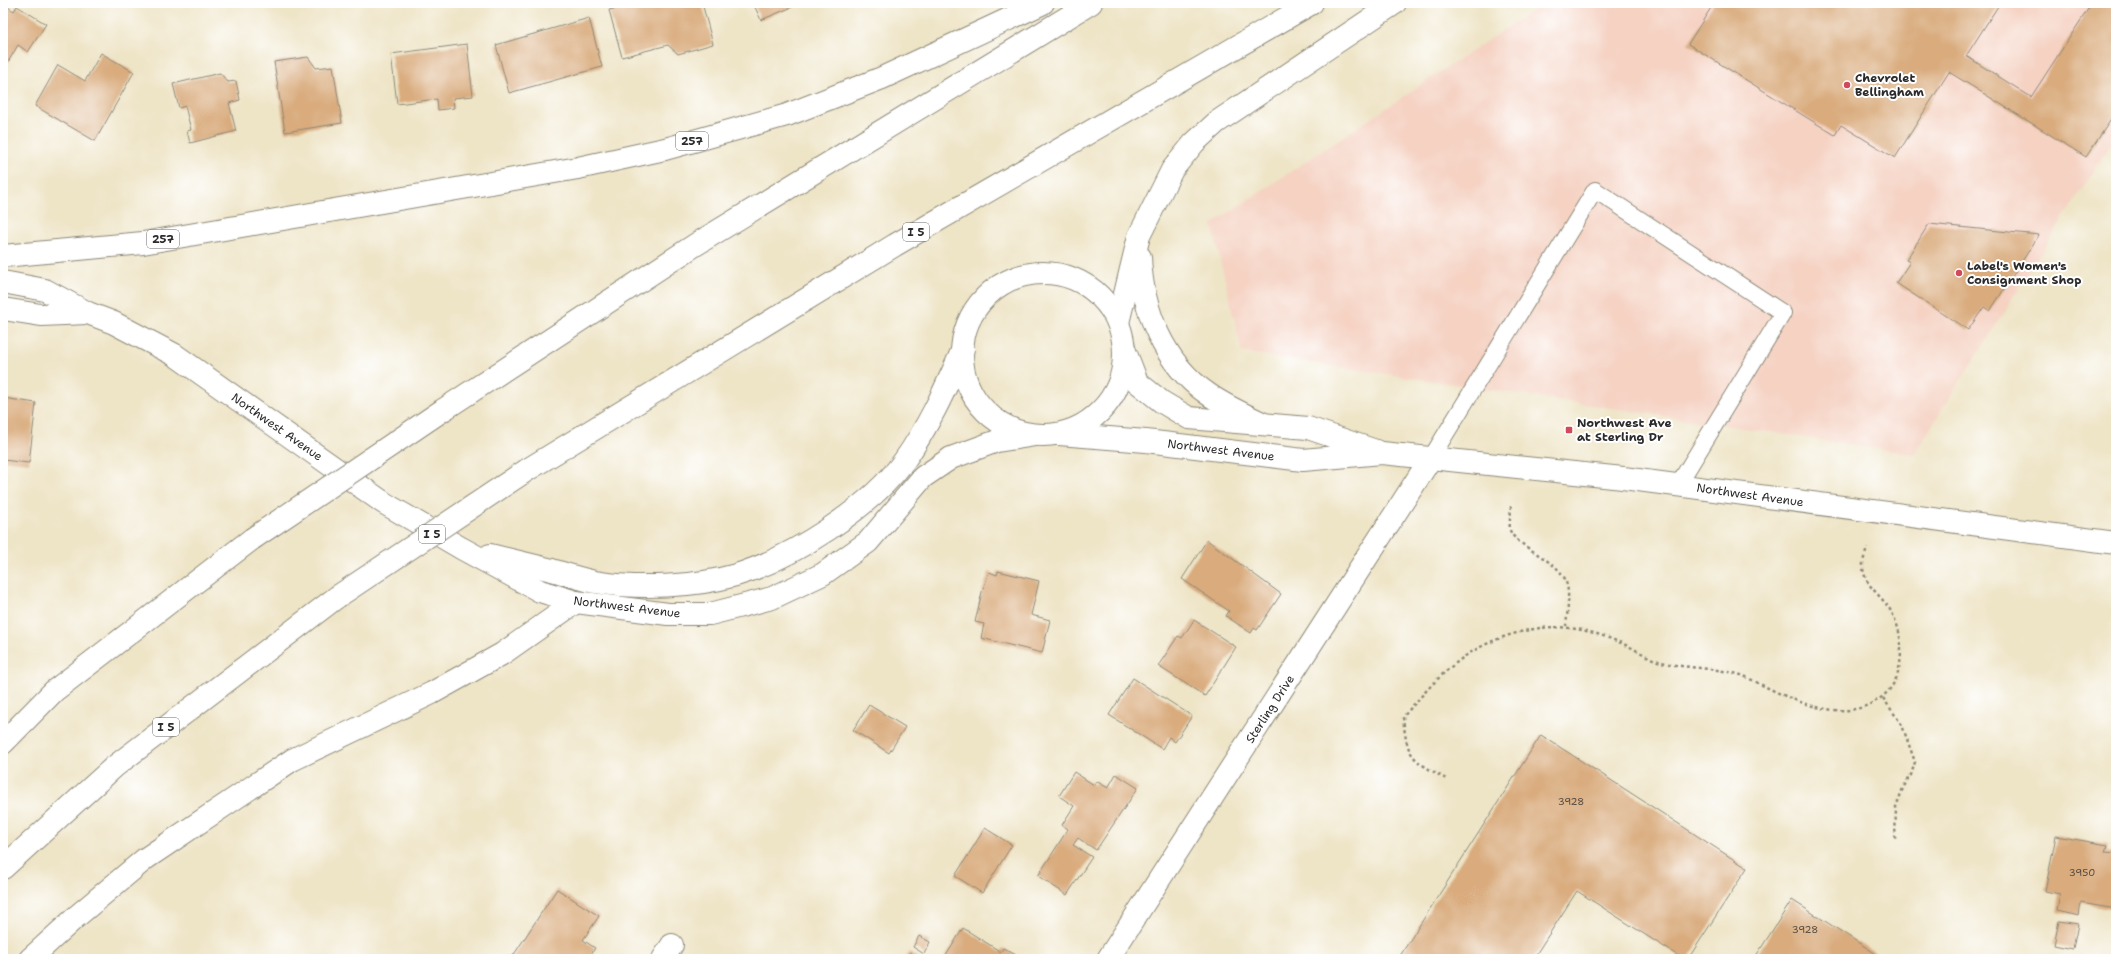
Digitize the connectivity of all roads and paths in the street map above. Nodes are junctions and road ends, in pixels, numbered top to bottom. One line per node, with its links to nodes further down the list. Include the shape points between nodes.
1 (1043, 3): 6 (main road, 257, via 867,84 787,115 665,149 578,168 143,243)
2 (1091, 3): 26 (main road, bridge, via 695,245 252,539 54,691)
3 (1312, 3): 29 (main road, I 5, bridge, via 895,244 527,470 337,597 114,767)
4 (1395, 3): 5 (main road, via 1217,122 1194,143 1172,170)
5 (1139, 236): 10 (main road); 13 (main road, via 1140,278 1146,304 1168,352 1206,393 1226,406)
6 (3, 256)
7 (3, 282): 9 (main road, Northwest Avenue, via 45,290)
8 (3, 309): 9 (main road, Northwest Avenue, via 41,315)
9 (88, 312): 21 (main road, Northwest Avenue, via 175,355 384,503)
10 (1118, 323): 11 (main road, via 1102,298 1091,289 1066,276 1037,274 1009,281 986,297 970,321); 12 (main road)
11 (963, 349): 15 (main road, via 965,376 978,402 1008,427); 21 (main road, Northwest Avenue, via 923,432 903,462 869,498 828,529 782,556 736,575 688,583 639,585 595,582)
12 (1124, 349): 13 (main road, Northwest Avenue, via 1137,382 1162,402 1189,418); 14 (main road, via 1120,378 1107,404 1090,421)
13 (1264, 424): 16 (main road, Northwest Avenue, via 1308,428)
14 (1059, 434): 15 (main road); 16 (main road, Northwest Avenue, via 1146,441 1303,460)
15 (1035, 435): 23 (main road, Northwest Avenue, via 997,442 950,458 923,476 868,542 824,574 772,598 710,614 668,614)
16 (1382, 453): 17 (main road, Northwest Avenue)
17 (1431, 458): 18 (main road, Northwest Avenue); 18 (lane, via 1595,190 1783,313); 31 (main road, Sterling Drive)
18 (1678, 485): 20 (main road, Northwest Avenue)
19 (1511, 506): 24 (path, via 1510,531 1518,542 1555,565 1566,579 1570,595)
20 (2116, 543)
21 (461, 548): 23 (main road, Northwest Avenue, via 540,591)
22 (1867, 548): 25 (path, via 1863,565 1866,577 1872,590 1889,608 1899,630 1901,653 1897,676)
23 (576, 602): 30 (main road, via 502,654 432,693 292,760 144,859)
24 (1566, 626): 25 (path, via 1598,634 1661,662 1742,675 1804,702 1838,712 1864,708); 27 (path, via 1523,631 1491,641 1461,657 1430,686 1403,717 1406,742 1412,756 1423,766)
25 (1883, 698): 28 (path, via 1902,725 1915,762 1912,775 1903,788 1896,807)
26 (3, 743)
27 (1446, 779)
28 (1895, 841)
29 (3, 868)
30 (30, 959)
31 (1108, 959)

